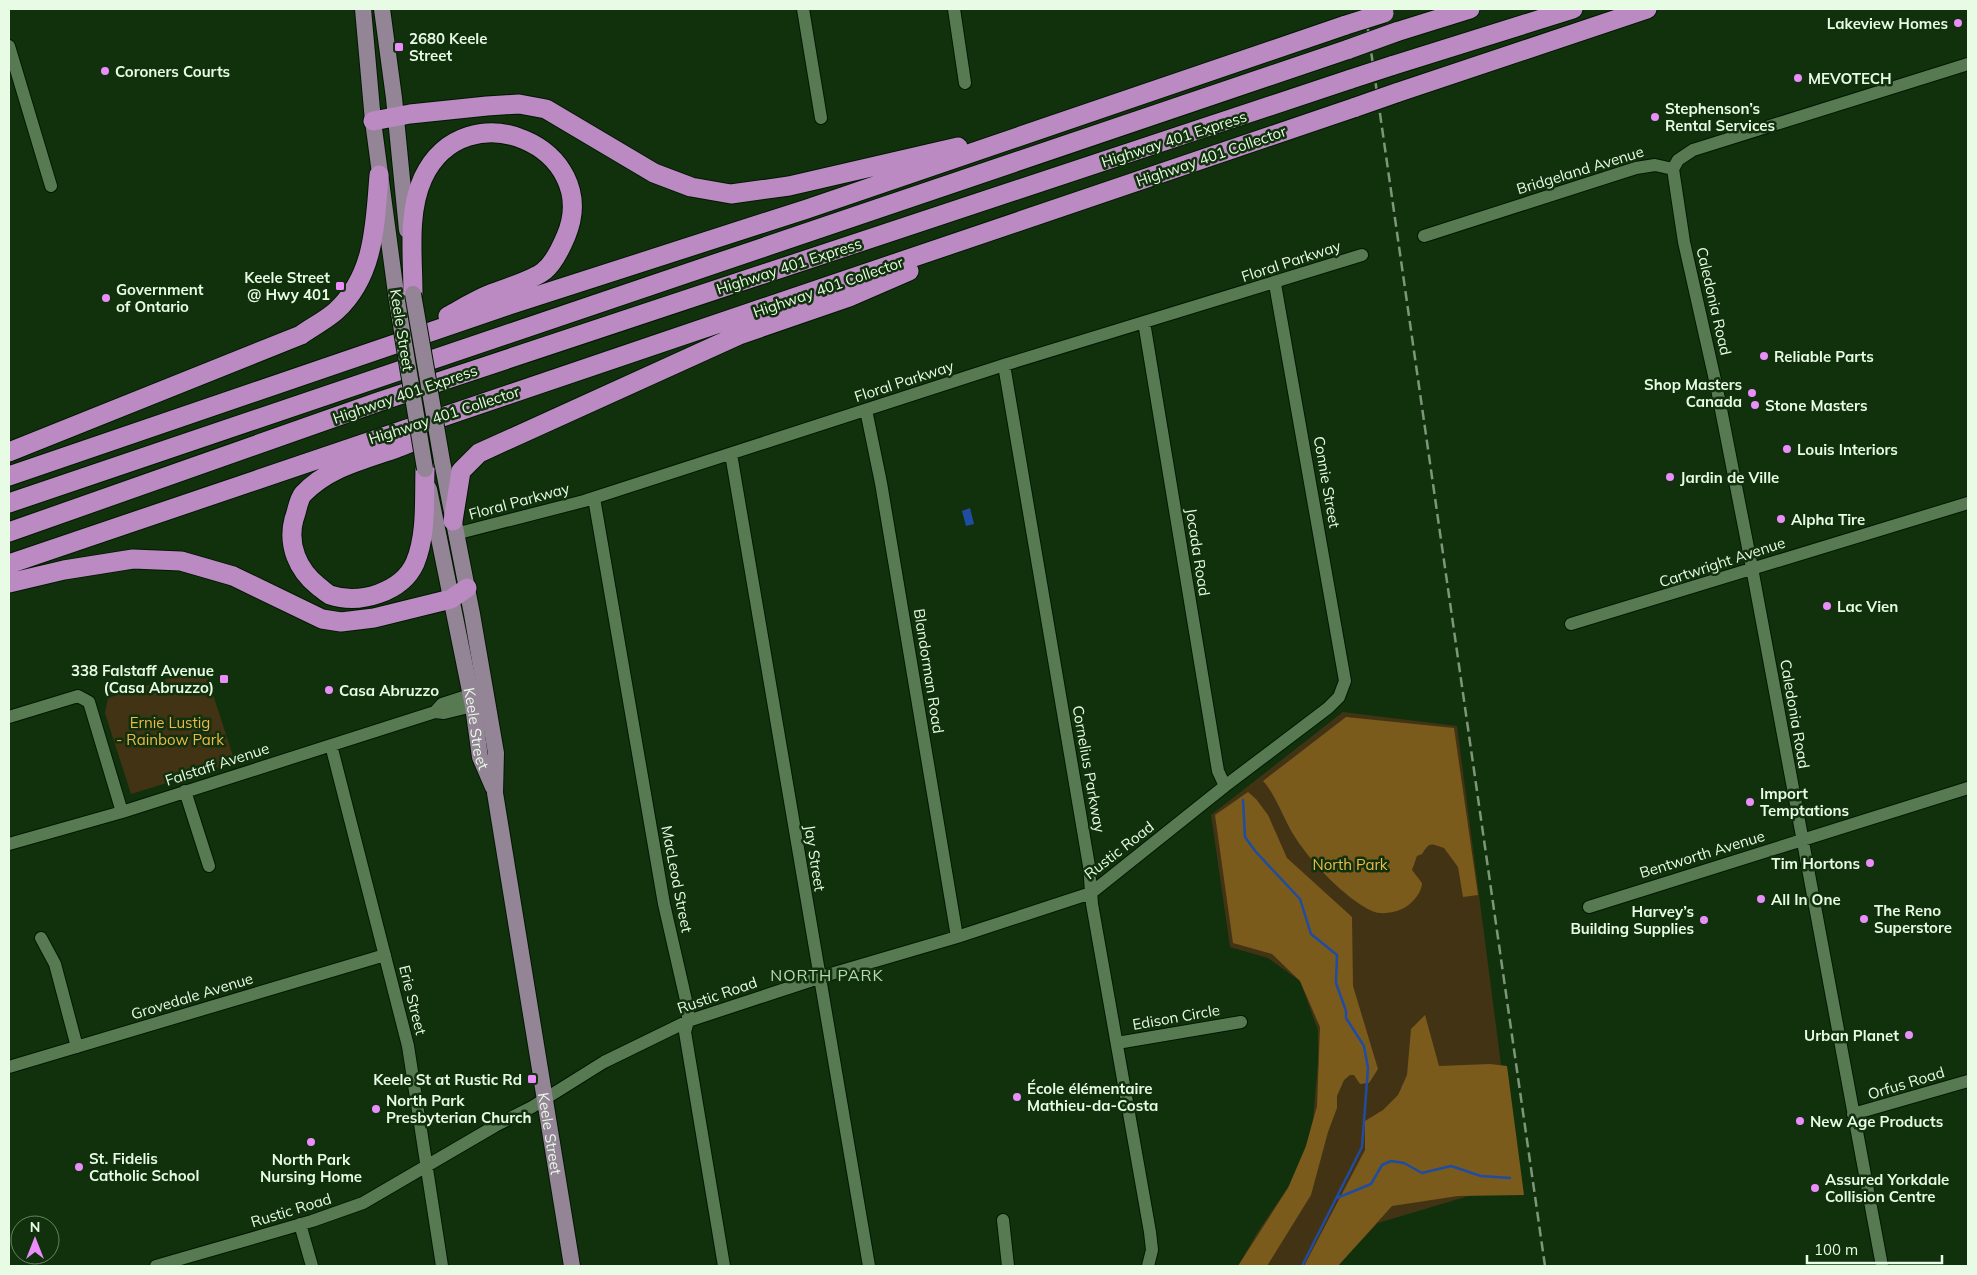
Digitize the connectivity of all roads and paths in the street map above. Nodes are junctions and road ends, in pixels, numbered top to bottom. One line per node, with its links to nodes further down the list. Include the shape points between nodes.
1 (363, 9): 14 (main road, Keele Street)
2 (382, 9): 12 (main road, Keele Street)
3 (803, 9): 13 (street)
4 (954, 9): 11 (street)
5 (1470, 9): 34 (highway, Highway 401 Express, bridge)
6 (1572, 9): 37 (highway, Highway 401 Express, bridge, via 1351,79 378,402)
7 (1647, 9): 19 (highway, Highway 401 Collector, bridge)
8 (1390, 11): 15 (highway, bridge)
9 (9, 46): 18 (street)
10 (1968, 64): 16 (street, via 1693,150 1678,160)
11 (965, 83)
12 (396, 117): 14 (highway); 15 (highway, via 519,104 546,109 654,174 691,187 731,194 789,186 969,145); 23 (main road, Keele Street)
13 (821, 118)
14 (373, 121): 17 (main road, Keele Street)
15 (992, 147): 25 (highway)
16 (1673, 169): 20 (street, Bridgeland Avenue, via 1655,165 1636,168); 39 (street, Caledonia Road, via 1686,253)
17 (379, 175): 23 (main road, Keele Street); 29 (highway, via 370,257 356,287 336,311 301,335)
18 (51, 186)
19 (1024, 220): 27 (highway, Highway 401 Collector); 36 (highway, via 849,297 739,335 478,453 461,471)
20 (1424, 236)
21 (1362, 255): 22 (street, Floral Parkway)
22 (1275, 284): 24 (street, Floral Parkway); 44 (street, Connie Street)
23 (405, 298): 25 (highway, via 412,220 423,179 435,159 452,144 474,135 497,132 514,134 553,159 562,171 572,200 571,224 560,250 543,272 486,296); 31 (main road, Keele Street, bridge)
24 (1144, 322): 26 (street, Floral Parkway); 49 (street, Jocada Road, via 1218,771)
25 (393, 344): 32 (highway)
26 (1004, 365): 28 (street, Floral Parkway); 57 (street, Cornelius Parkway, via 1089,866)
27 (586, 368): 31 (highway, via 398,448 338,468 320,479 301,496 293,524 293,552 307,577 329,594 352,597 378,595 398,585 414,565 419,551); 38 (highway, Highway 401 Collector)
28 (866, 410): 30 (street, Floral Parkway); 59 (street, Blandorman Road, via 881,482)
29 (9, 452)
30 (731, 454): 33 (street, Floral Parkway); 62 (street, Jay Street)
31 (434, 465): 36 (main road, Keele Street); 42 (main road, Keele Street)
32 (9, 476)
33 (594, 498): 36 (street, Floral Parkway, via 538,514); 63 (street, MacLeod Street, via 664,904)
34 (9, 503)
35 (1968, 503): 39 (street, Cartwright Avenue)
36 (454, 528): 41 (main road, Keele Street)
37 (9, 532)
38 (9, 564)
39 (1752, 568): 43 (street, Cartwright Avenue); 54 (street, Caledonia Road)
40 (9, 583): 42 (highway, via 133,559 181,561 233,576 322,619 341,622 374,618)
41 (467, 588): 42 (highway); 46 (main road, Keele Street)
42 (451, 599): 45 (main road, Keele Street)
43 (1571, 624)
44 (1344, 686): 49 (street, Rustic Road, via 1328,708)
45 (472, 700): 46 (street); 48 (street, Falstaff Avenue, via 442,704 435,712); 52 (main road, Keele Street, via 480,757)
46 (489, 713): 52 (main road, Keele Street, via 496,753)
47 (9, 717): 53 (street, via 78,696 89,702)
48 (331, 745): 51 (street, Falstaff Avenue); 61 (street, Erie Street)
49 (1225, 786): 57 (street, Rustic Road)
50 (1968, 788): 54 (street, Bentworth Avenue)
51 (185, 792): 53 (street, Falstaff Avenue); 56 (street)
52 (495, 793): 69 (main road, Keele Street)
53 (122, 812): 55 (street, Falstaff Avenue)
54 (1802, 840): 58 (street, Bentworth Avenue); 70 (street, Caledonia Road)
55 (9, 844)
56 (209, 866)
57 (1090, 893): 59 (street, Rustic Road); 65 (street, Cornelius Parkway)
58 (1589, 906)
59 (957, 937): 62 (street, Rustic Road)
60 (41, 938): 66 (street, via 55,964)
61 (386, 955): 66 (street, Grovedale Avenue); 71 (street, Erie Street, via 408,1046)
62 (819, 978): 63 (street, Rustic Road); 79 (street, Jay Street)
63 (688, 1021): 69 (street, Rustic Road, via 604,1062); 78 (street, MacLeod Street, via 685,1032)
64 (1241, 1022): 65 (street, Edison Circle)
65 (1117, 1043): 81 (street, Cornelius Parkway, via 1150,1232 1152,1250)
66 (77, 1047): 67 (street, Grovedale Avenue)
67 (9, 1067)
68 (1968, 1081): 70 (street, Orfus Road)
69 (545, 1100): 71 (street, Rustic Road); 77 (main road, Keele Street)
70 (1853, 1114): 82 (street, Caledonia Road)
71 (426, 1166): 73 (street, Rustic Road, via 363,1203); 76 (street, Erie Street)
72 (1003, 1220): 80 (street)
73 (300, 1224): 74 (street, Rustic Road); 75 (street)
74 (156, 1266)
75 (312, 1266)
76 (442, 1266)
77 (572, 1266)
78 (724, 1266)
79 (869, 1266)
80 (1008, 1266)
81 (1148, 1266)
82 (1882, 1266)

